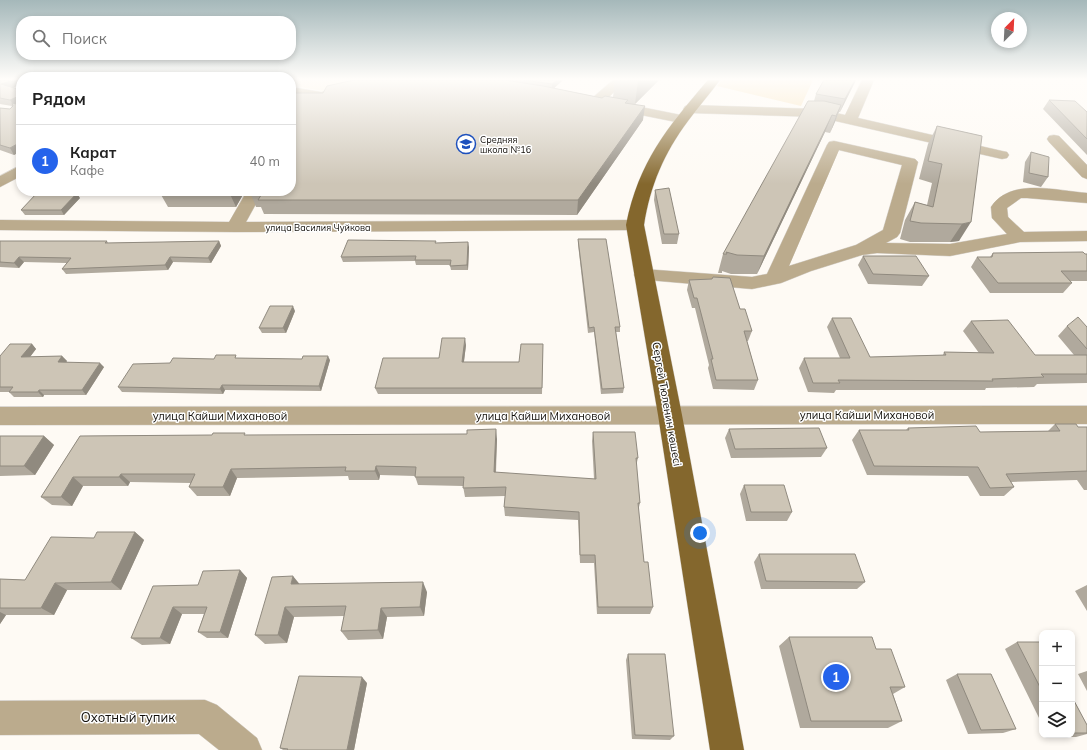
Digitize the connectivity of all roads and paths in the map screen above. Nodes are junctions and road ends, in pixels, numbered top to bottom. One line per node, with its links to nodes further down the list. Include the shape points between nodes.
1 (684, 115): 13 (main road, Сергей Тюленин көшесі, via 664,142 651,168 641,195)
2 (827, 115): 4 (street)
3 (852, 115): 4 (street)
4 (850, 120): 6 (street)
5 (1054, 139): 8 (street)
6 (1002, 154)
7 (16, 174): 9 (street)
8 (1087, 174)
9 (0, 182)
10 (252, 196): 14 (street)
11 (1087, 198): 16 (street, via 1017,194 999,207 1000,218)
12 (0, 225): 14 (street, улица Василия Чуйкова)
13 (635, 225): 14 (street, улица Василия Чуйкова); 18 (main road, Сергей Тюленин көшесі)
14 (235, 227)
15 (1087, 236): 16 (street)
16 (1020, 237): 17 (street, via 950,250)
17 (860, 250): 19 (street); 19 (street, via 890,233 910,162 834,145)
18 (643, 274): 19 (street, via 752,283); 20 (main road, Сергей Тюленин көшесі)
19 (774, 279)
20 (670, 415): 21 (street, улица Кайши Михановой); 22 (street, улица Кайши Михановой); 25 (main road, Сергей Тюленин көшесі)
21 (1087, 415)
22 (0, 416)
23 (0, 718): 24 (street, Охотный тупик, via 205,717)
24 (244, 750)
25 (727, 750)

